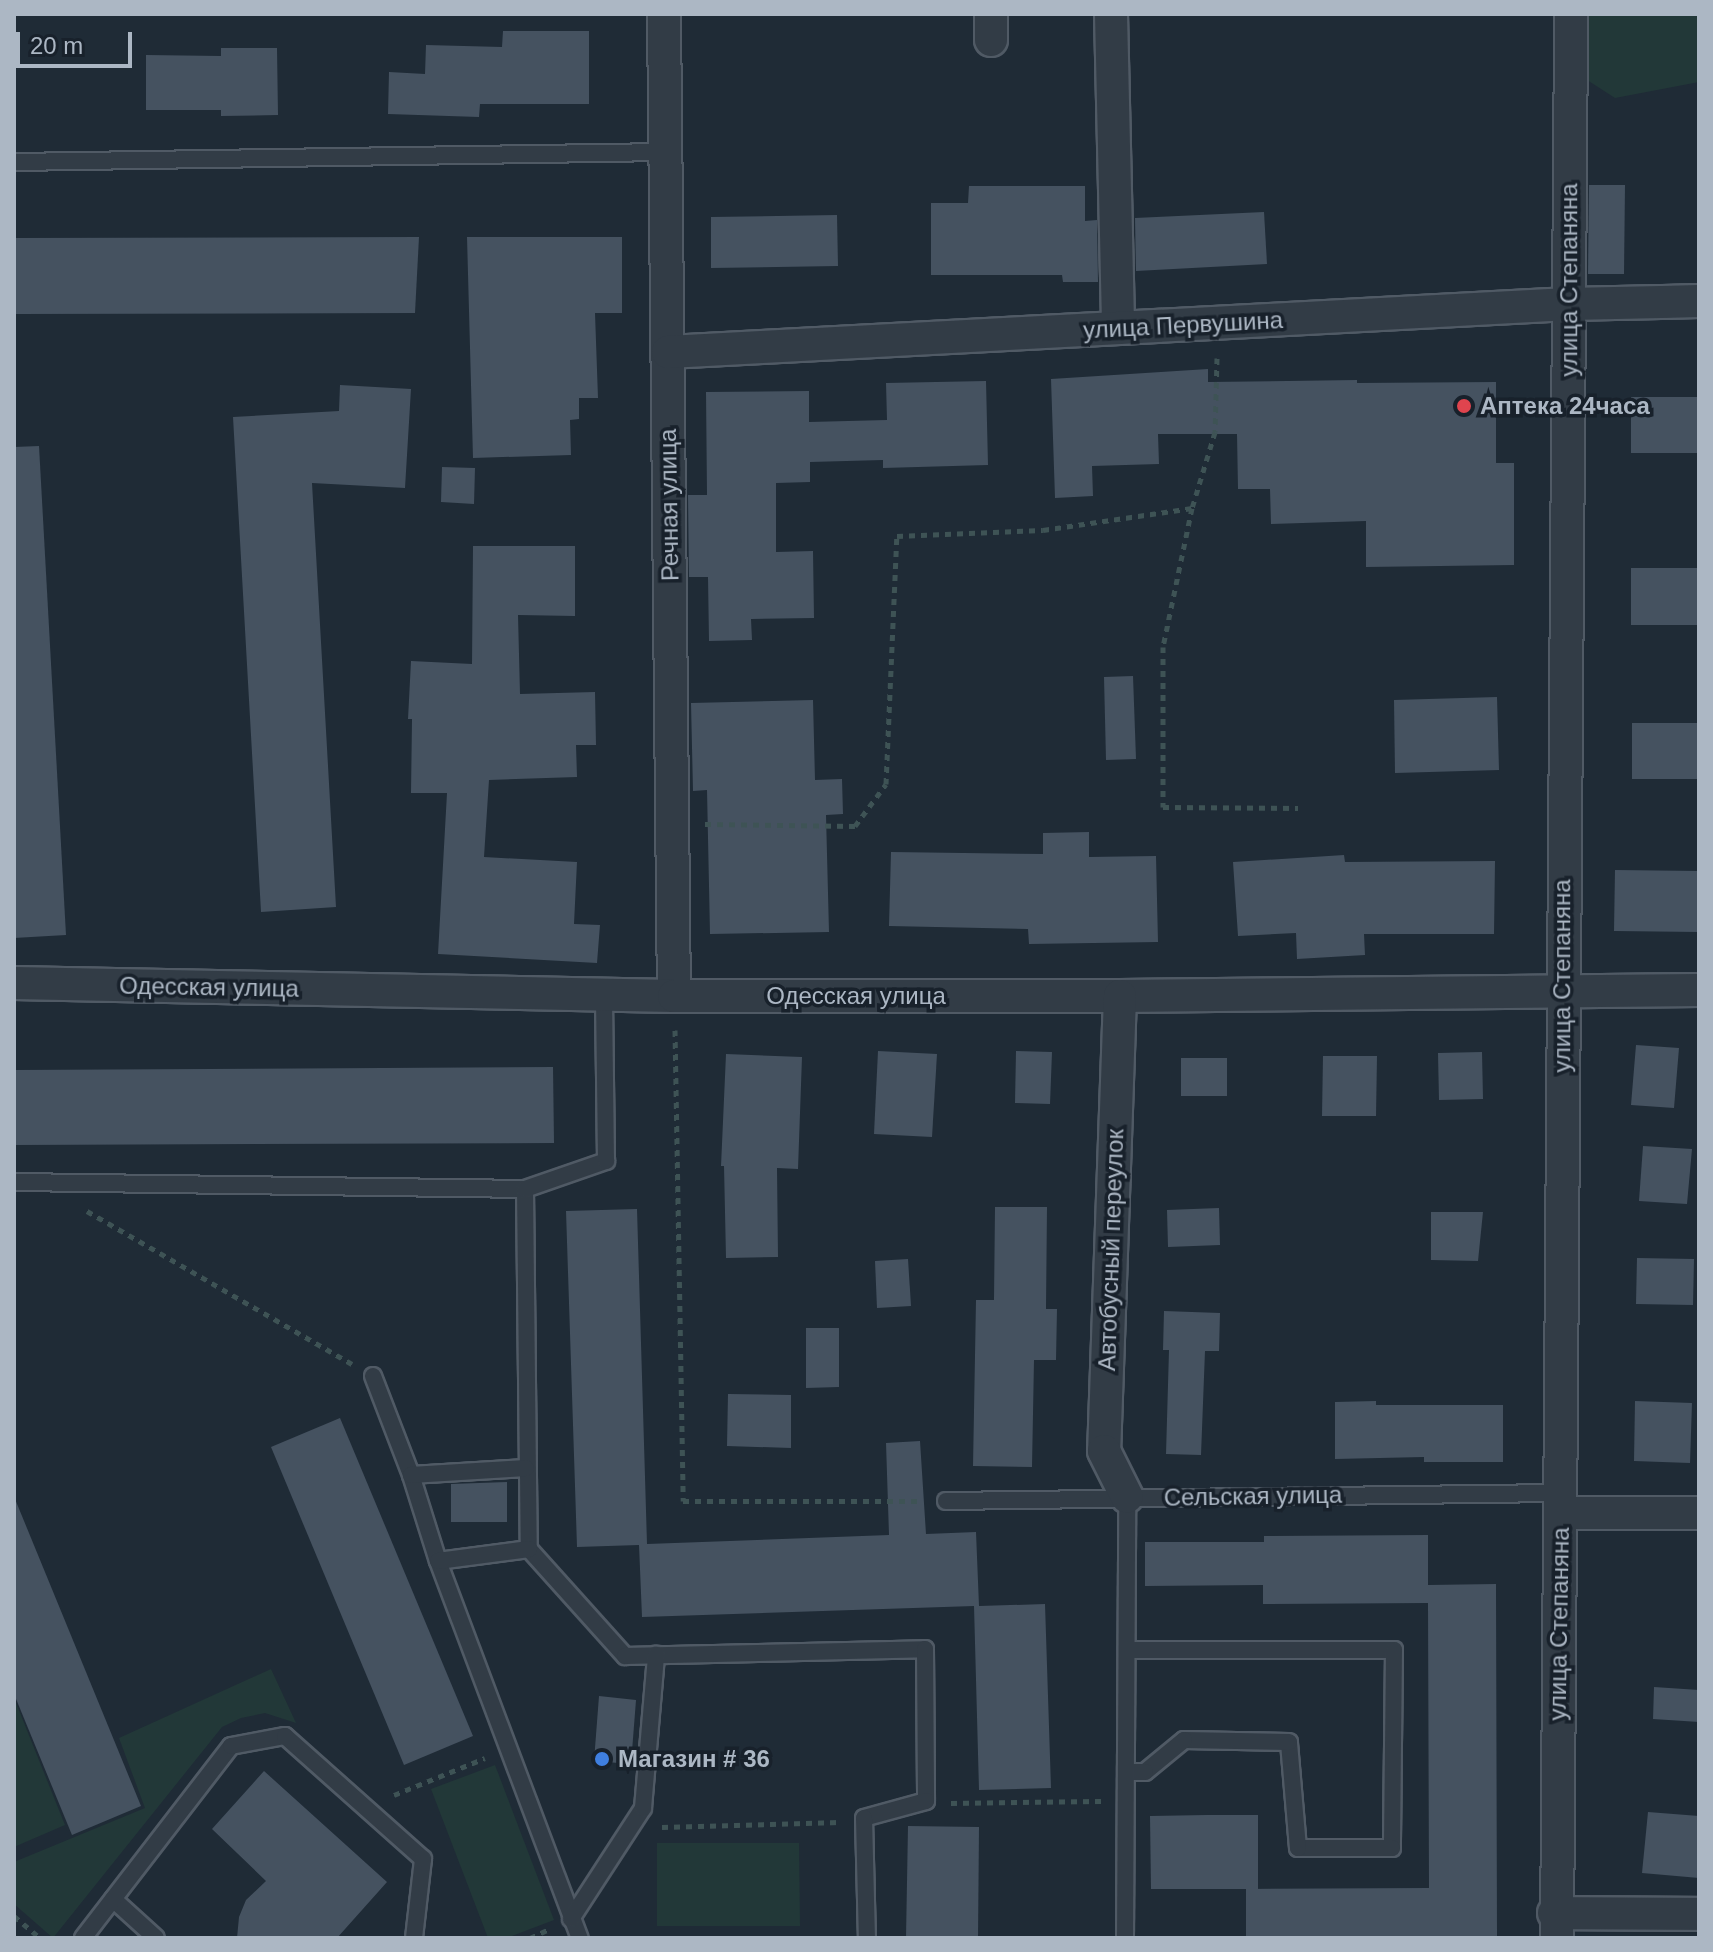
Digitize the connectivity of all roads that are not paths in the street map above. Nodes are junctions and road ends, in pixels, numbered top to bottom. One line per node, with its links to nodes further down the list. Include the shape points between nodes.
1 (664, 14): 4 (street, Речная улица)
2 (1111, 14): 8 (street)
3 (1571, 14): 7 (street, улица Степаняна)
4 (666, 152): 5 (lane); 9 (street, Речная улица)
5 (14, 162)
6 (1699, 301): 7 (street, улица Первушина)
7 (1569, 304): 8 (street, улица Первушина); 11 (street, улица Степаняна)
8 (1118, 328): 9 (street, улица Первушина)
9 (668, 352): 14 (street, Речная улица)
10 (14, 983): 13 (street, Одесская улица)
11 (1562, 990): 12 (street, Одесская улица); 15 (street, Одесская улица); 23 (street, улица Степаняна)
12 (1699, 990)
13 (604, 994): 14 (street, Одесская улица); 17 (lane, via 606,1161)
14 (674, 996): 15 (street, Одесская улица)
15 (1120, 996): 21 (street, Автобусный переулок, via 1104,1451)
16 (14, 1182): 17 (lane)
17 (525, 1189): 19 (lane)
18 (373, 1376): 20 (lane)
19 (526, 1468): 20 (lane); 25 (lane)
20 (411, 1475): 26 (lane)
21 (1127, 1497): 22 (lane, Сельская улица); 23 (lane, Сельская улица); 27 (lane)
22 (946, 1501)
23 (1561, 1503): 24 (street, Сельская улица); 33 (street, улица Степаняна)
24 (1699, 1513)
25 (529, 1549): 26 (lane); 28 (lane, via 625,1656)
26 (438, 1561): 32 (lane)
27 (1128, 1650): 29 (lane); 29 (lane, via 1394,1650 1392,1848 1298,1848 1289,1742 1184,1740 1145,1772)
28 (656, 1655): 32 (lane, via 643,1808); 38 (lane, via 925,1649 926,1801 864,1818)
29 (1128, 1772): 39 (lane)
30 (113, 1899): 34 (lane); 35 (lane); 36 (lane, via 231,1746 285,1736 423,1859)
31 (1699, 1914): 33 (street)
32 (571, 1919): 37 (lane)
33 (1555, 1926)
34 (83, 1938)
35 (156, 1938)
36 (414, 1938)
37 (580, 1938)
38 (867, 1938)
39 (1125, 1938)

